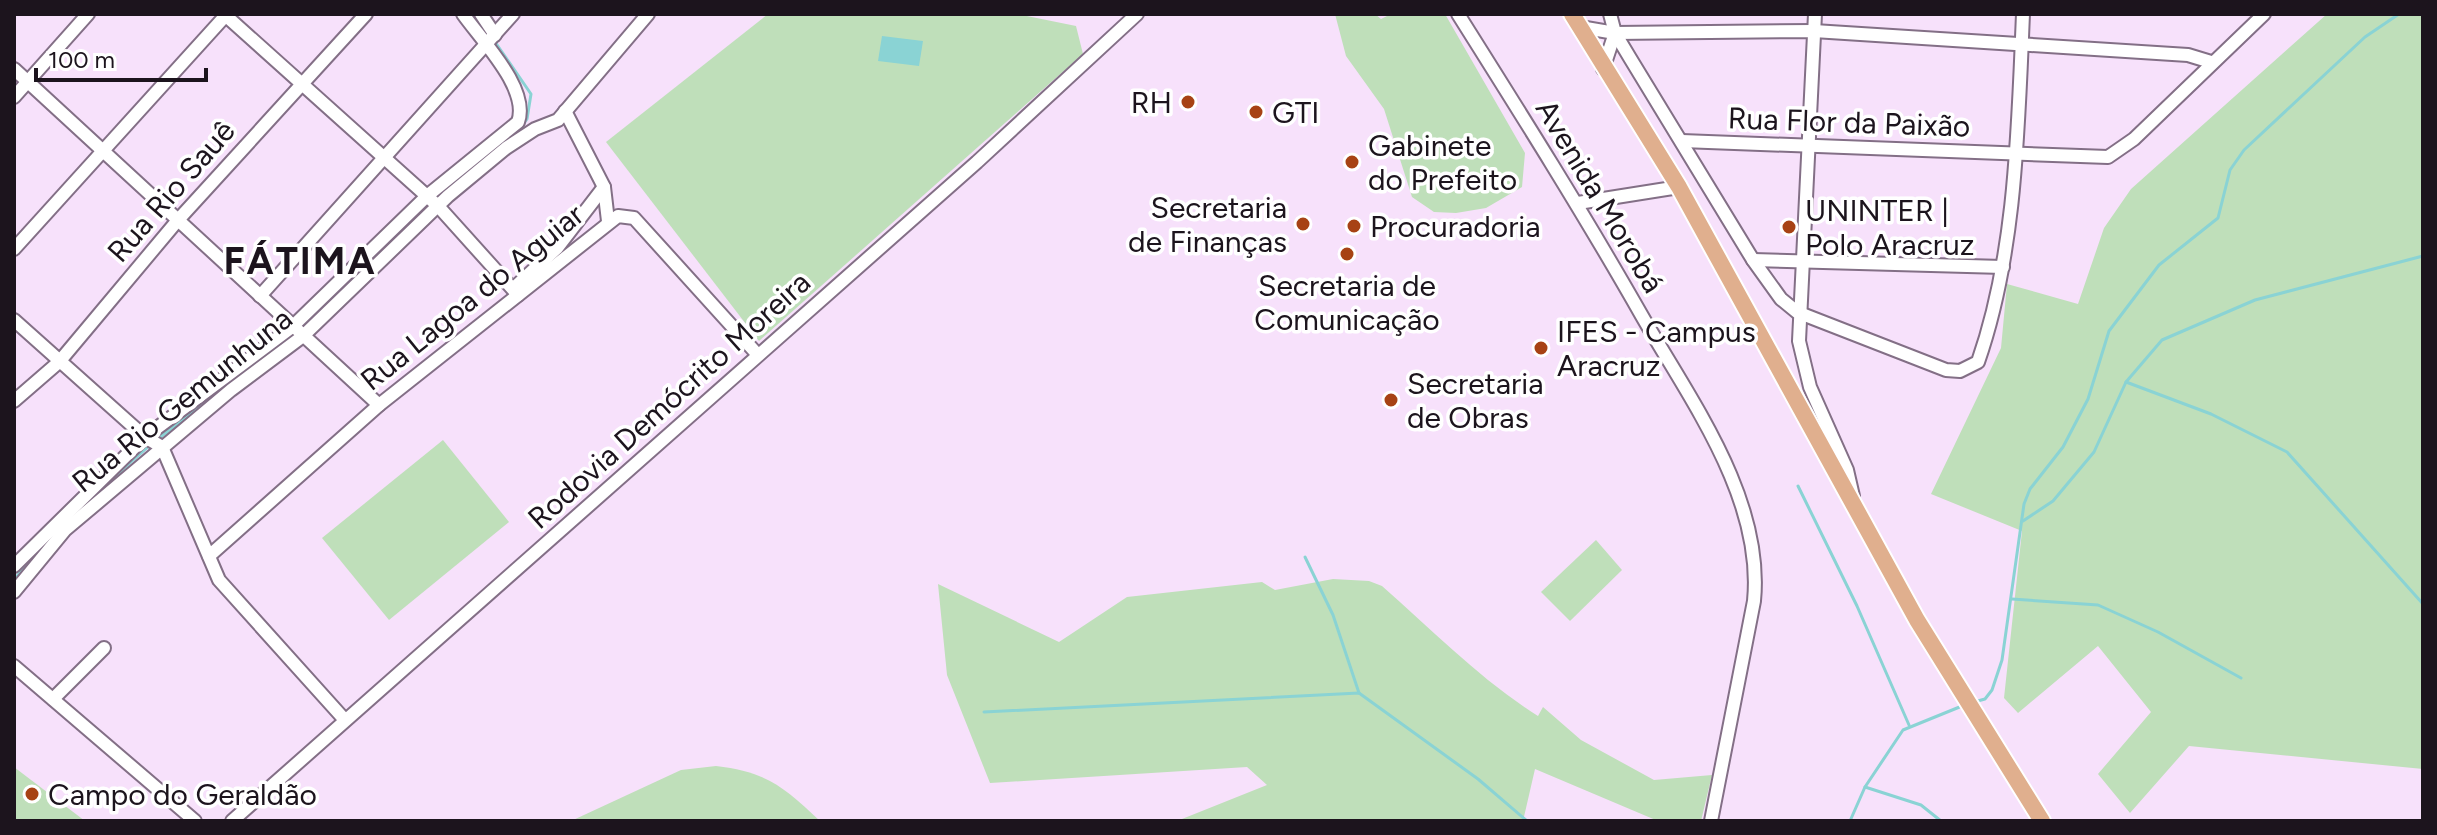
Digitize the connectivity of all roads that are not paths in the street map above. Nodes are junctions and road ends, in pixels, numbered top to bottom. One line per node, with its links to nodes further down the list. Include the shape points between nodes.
1 (88, 14): 23 (street)
2 (366, 14): 24 (street, Rua Rio Sauê)
3 (463, 14): 19 (street, Rua Rio Gemunhuna)
4 (481, 14): 17 (street)
5 (513, 14): 17 (street)
6 (648, 14): 26 (street, Rua Rio Gemunhuna)
7 (1137, 14): 48 (street, Rodovia Demócrito Moreira)
8 (1458, 14): 35 (street, Avenida Morobá)
9 (1610, 14): 16 (street)
10 (1815, 14): 15 (street)
11 (2023, 14): 18 (street)
12 (2264, 14): 20 (street, Rua Flor da Paixão)
13 (225, 15): 24 (street); 29 (street)
14 (1576, 20): 16 (street); 22 (main road)
15 (1814, 31): 16 (street); 18 (street); 28 (street)
16 (1615, 33): 22 (street); 27 (street)
17 (495, 35): 19 (street)
18 (2022, 43): 20 (street, via 2188,55); 30 (street)
19 (486, 47): 31 (street); 34 (street, Rua Rio Gemunhuna, via 518,90 518,122)
20 (2211, 62): 30 (street, Rua Flor da Paixão, via 2134,139 2108,157)
21 (14, 69): 23 (street)
22 (1603, 69): 33 (main road)
23 (28, 82): 25 (street); 29 (street)
24 (299, 84): 31 (street); 37 (street, Rua Rio Sauê)
25 (14, 97)
26 (565, 111): 32 (street); 36 (street, Rua Rio Gemunhuna, via 506,148)
27 (1682, 141): 28 (street, Rua Flor da Paixão); 40 (street)
28 (1807, 148): 30 (street, Rua Flor da Paixão); 41 (street)
29 (100, 150): 37 (street); 39 (street)
30 (2014, 154): 42 (street)
31 (382, 157): 34 (street); 44 (street)
32 (604, 187): 38 (street); 43 (street)
33 (1679, 187): 35 (street); 54 (main road)
34 (427, 196): 36 (street); 47 (street, Rua Rio Gemunhuna)
35 (1578, 203): 64 (street, Avenida Morobá, via 1729,473 1751,540 1757,570 1754,601)
36 (438, 206): 43 (street); 47 (street, Rua Rio Gemunhuna)
37 (178, 220): 44 (street); 49 (street, Rua Rio Sauê)
38 (608, 221): 43 (street, Rua Lagoa do Aguiar, via 556,268); 48 (street, Rua Lagoa do Aguiar, via 625,215 634,218)
39 (14, 249)
40 (1753, 260): 41 (street); 45 (street)
41 (1801, 263): 42 (street); 45 (street)
42 (2003, 267): 45 (street, via 1978,362 1960,371)
43 (516, 292): 51 (street, Rua Lagoa do Aguiar)
44 (260, 296): 47 (street)
45 (1797, 312): 54 (street, via 1801,360 1847,470)
46 (14, 320): 49 (street)
47 (297, 332): 51 (street); 52 (street, Rua Rio Gemunhuna); 53 (street, Rua Rio Gemunhuna)
48 (758, 355): 61 (street, Rodovia Demócrito Moreira)
49 (59, 362): 50 (street, Rua Rio Sauê); 52 (street)
50 (14, 401)
51 (379, 405): 55 (street, Rua Lagoa do Aguiar)
52 (145, 437): 53 (street); 56 (street, Rua Rio Gemunhuna)
53 (162, 447): 55 (street); 57 (street, Rua Rio Gemunhuna, via 65,530)
54 (1853, 504): 65 (main road, via 1993,748)
55 (209, 556): 61 (street, via 219,580)
56 (15, 563)
57 (14, 592)
58 (104, 648): 60 (street)
59 (14, 666): 60 (street)
60 (53, 699): 62 (street)
61 (344, 719): 63 (street, Rodovia Demócrito Moreira)
62 (195, 821)
63 (232, 821)
64 (1711, 821)
65 (2042, 821)

